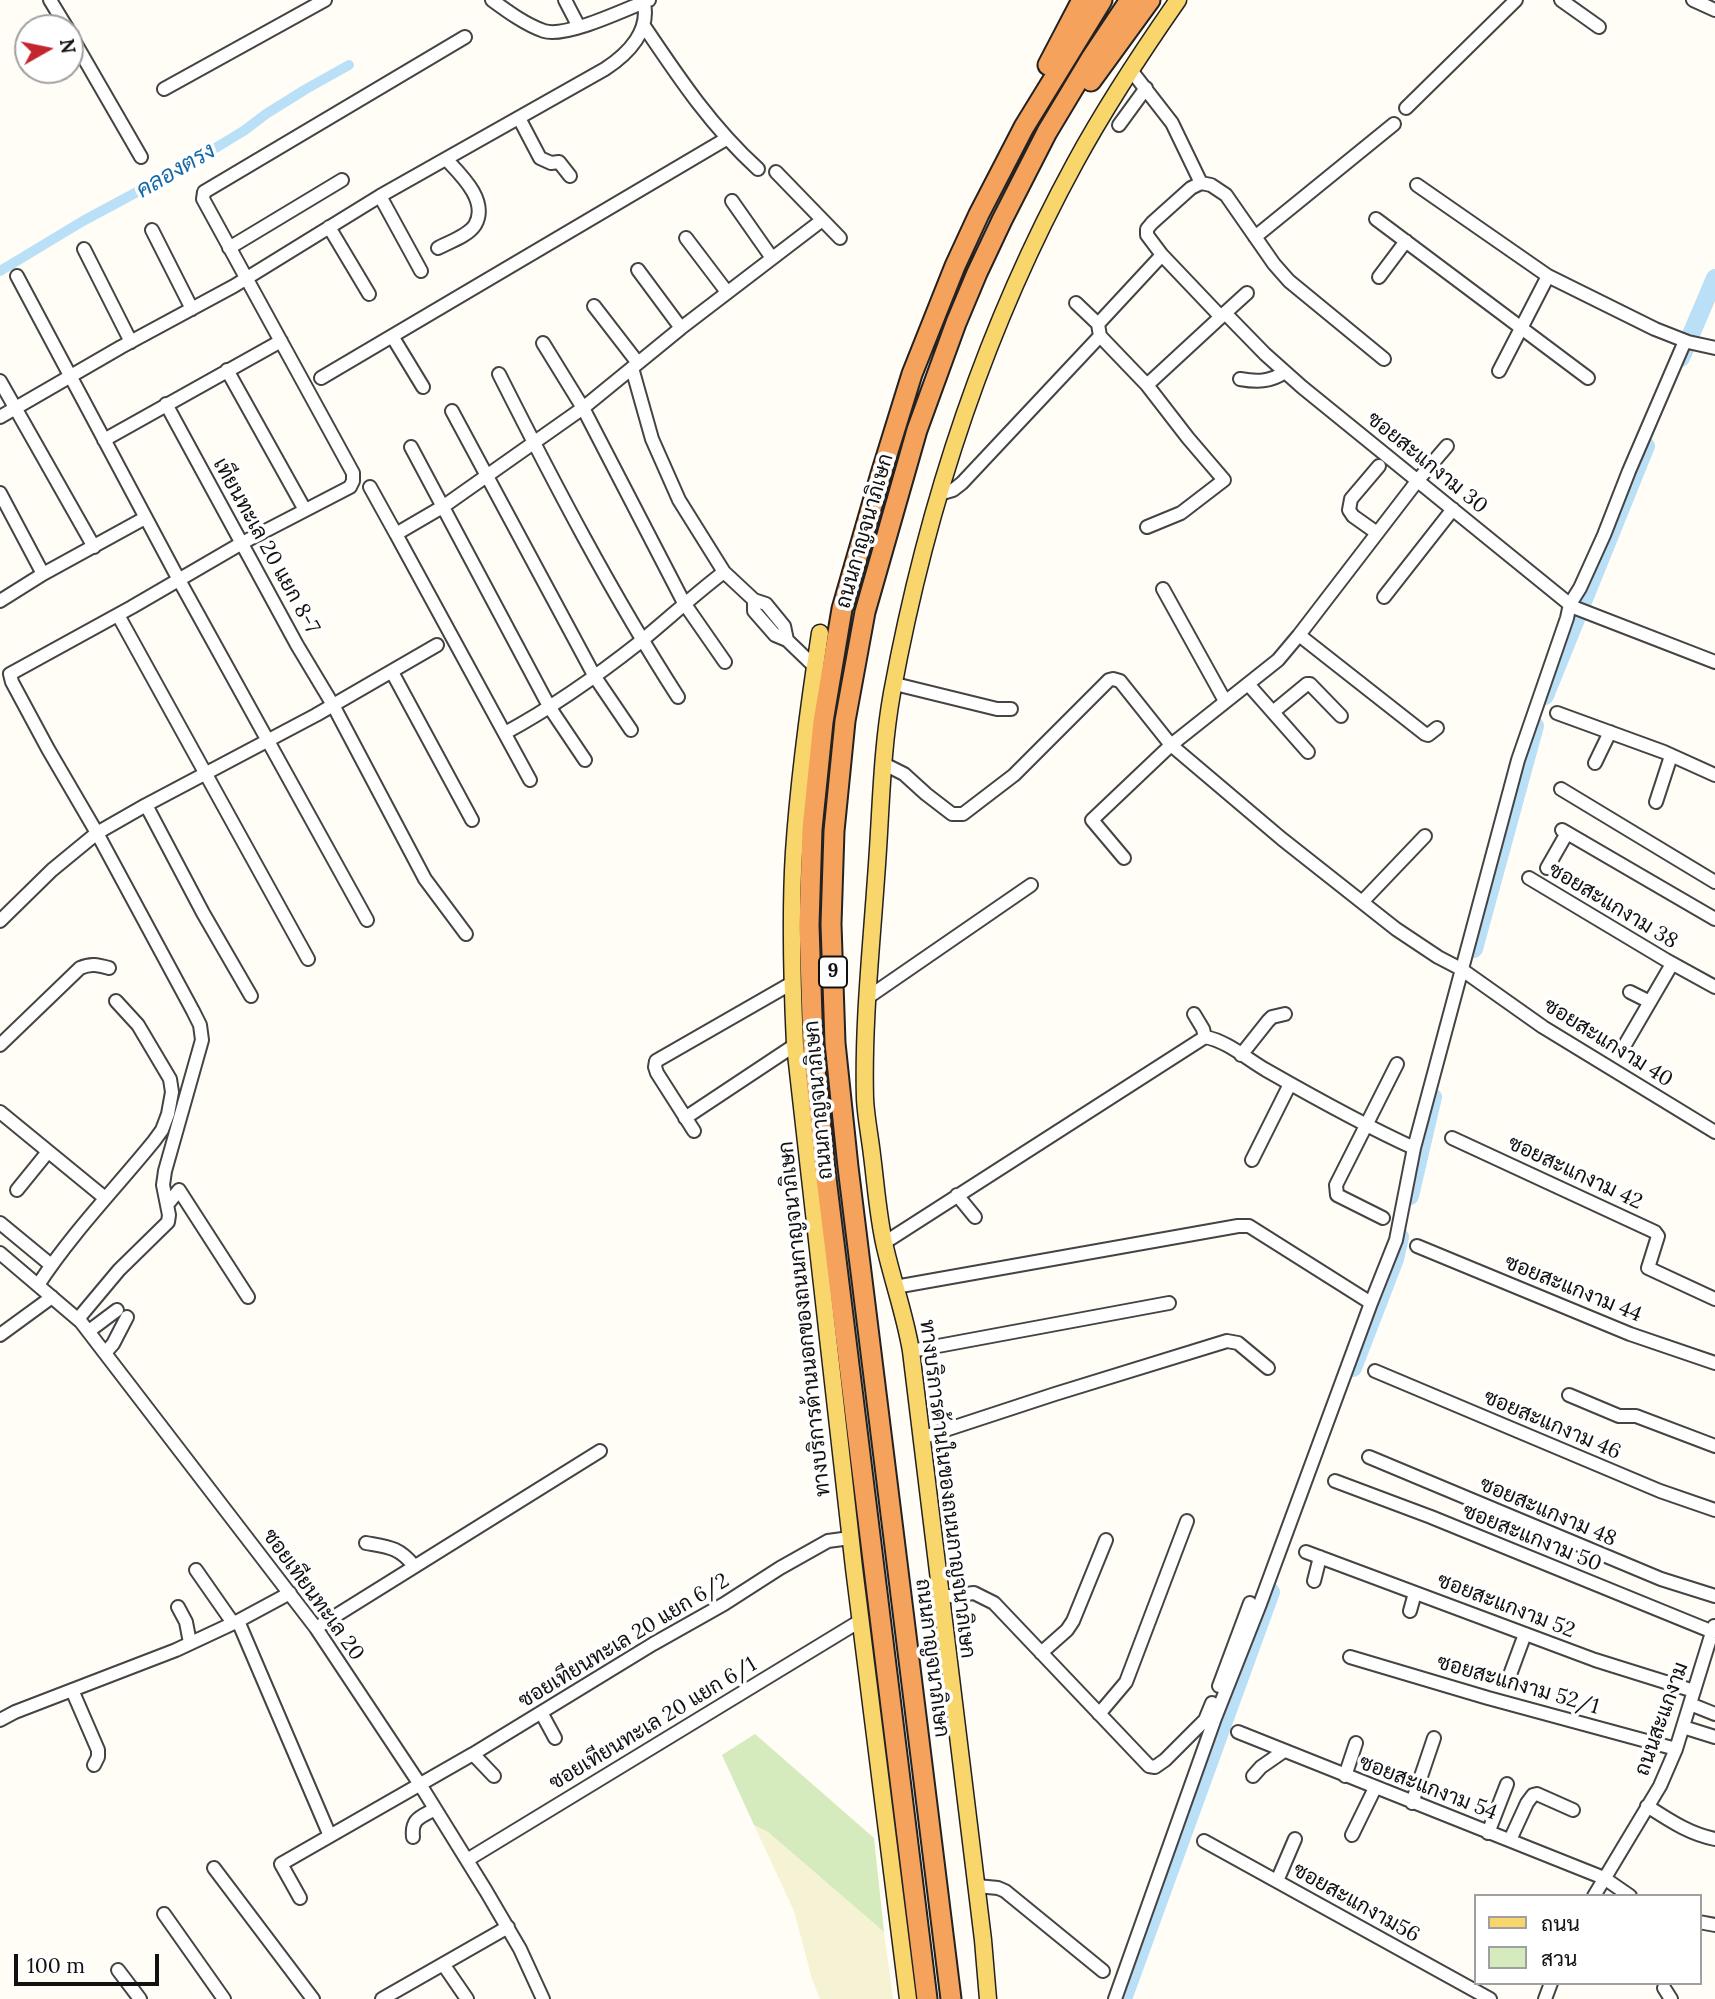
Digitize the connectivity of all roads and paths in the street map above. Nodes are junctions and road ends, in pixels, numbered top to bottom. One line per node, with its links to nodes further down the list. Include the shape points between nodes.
1 (324, 0): 21 (street)
2 (492, 0): 15 (street, via 544,31)
3 (565, 0): 15 (street)
4 (1082, 0): 29 (highway)
5 (1102, 0): 29 (highway, ถนนกาญจนาภิเษก / 9)
6 (1130, 0): 39 (highway, ถนนกาญจนาภิเษก / 9, via 1069,93)
7 (1150, 0): 39 (highway, via 1066,118)
8 (1178, 0): 19 (main road, ทางบริการด้านในของถนนกาญจนาภิเษก)
9 (1516, 0): 22 (street)
10 (1562, 0): 16 (street)
11 (1693, 0): 13 (street)
12 (646, 1): 14 (street); 15 (street)
13 (1715, 10)
14 (644, 26): 23 (street, via 618,61); 26 (street)
15 (579, 27)
16 (1599, 27)
17 (465, 37): 47 (street, via 204,192 203,199)
18 (84, 58): 27 (street)
19 (1130, 69): 20 (street); 101 (main road, ทางบริการด้านในของถนนกาญจนาภิเษก, via 1076,160 1001,316)
20 (1146, 88): 25 (street); 34 (street, via 1172,123)
21 (164, 89)
22 (1406, 108)
23 (519, 118): 28 (street); 32 (street, via 540,158 559,162)
24 (1394, 124): 43 (street)
25 (1119, 125)
26 (726, 139): 30 (street); 68 (street)
27 (141, 157)
28 (446, 159): 36 (street); 48 (street, via 476,197 478,211 472,228)
29 (1003, 165): 315 (highway, ถนนกาญจนาภิเษก / 9, via 932,321 870,511 842,609 823,722 812,829 809,939 821,1129)
30 (758, 169)
31 (776, 172): 40 (street)
32 (570, 176)
33 (342, 180): 47 (street)
34 (1201, 183): 43 (street, via 1226,195); 50 (street, ซอยสะแกงาม 30, via 1147,229)
35 (1417, 185): 55 (street)
36 (380, 196): 41 (street); 53 (street)
37 (732, 201): 51 (street)
38 (1376, 219): 46 (street)
39 (1002, 220): 316 (highway, ถนนกาญจนาภิเษก / 9, via 956,323 917,430 865,612 845,721 831,925 835,1043 848,1167)
40 (821, 221): 45 (street); 51 (street)
41 (329, 227): 57 (street); 60 (street)
42 (152, 230): 63 (street)
43 (1255, 237): 74 (street, via 1289,281)
44 (686, 238): 58 (street)
45 (840, 238)
46 (1406, 241): 56 (street); 65 (street)
47 (229, 247): 57 (street)
48 (438, 248)
49 (83, 250): 71 (street)
50 (1163, 255): 64 (street, ซอยสะแกงาม 30); 67 (street)
51 (772, 258): 58 (street)
52 (638, 270): 66 (street)
53 (421, 271)
54 (17, 276): 80 (street)
55 (1548, 276): 65 (street); 70 (street)
56 (1379, 277)
57 (247, 278): 63 (street); 69 (street)
58 (727, 292): 66 (street)
59 (1247, 293): 64 (street)
60 (369, 294)
61 (1076, 303): 67 (street)
62 (594, 306): 75 (street)
63 (192, 309): 71 (street)
64 (1223, 315): 78 (street, ซอยสะแกงาม 30); 85 (street)
65 (1521, 326): 77 (street); 82 (street)
66 (681, 328): 75 (street)
67 (1099, 330): 85 (street); 101 (street, via 962,483)
68 (392, 336): 81 (street); 86 (street)
69 (281, 341): 76 (street); 104 (street, via 353,473 350,487)
70 (1686, 341): 73 (street); 118 (street)
71 (131, 342): 80 (street)
72 (543, 342): 89 (street)
73 (1709, 347)
74 (1384, 359)
75 (635, 366): 89 (street); 111 (street, via 658,454 679,500)
76 (227, 370): 87 (street); 104 (street)
77 (1499, 371)
78 (1285, 372): 83 (street, via 1264,381); 98 (street, ซอยสะแกงาม 30)
79 (499, 374): 93 (street)
80 (70, 377): 88 (street); 92 (street)
81 (321, 378)
82 (1588, 378)
83 (1240, 379)
84 (0, 381): 88 (street)
85 (1147, 385): 106 (street, via 1224,480 1181,513)
86 (423, 387)
87 (166, 404): 92 (street); 109 (street, เทียนทะเล 20 แยก 8-7)
88 (15, 408): 91 (street); 110 (street)
89 (583, 408): 93 (street); 117 (street)
90 (452, 411): 97 (street)
91 (0, 417)
92 (104, 440): 105 (street)
93 (534, 443): 97 (street); 122 (street)
94 (1447, 446): 98 (street)
95 (411, 447): 102 (street)
96 (1379, 466): 107 (street, via 1351,499 1349,510)
97 (488, 476): 102 (street); 129 (street)
98 (1418, 480): 103 (street, ซอยสะแกงาม 30); 107 (street)
99 (370, 486): 108 (street)
100 (0, 493): 112 (street)
101 (939, 494): 130 (main road, ทางบริการด้านในของถนนกาญจนาภิเษก)
102 (444, 506): 108 (street); 135 (street)
103 (1453, 509): 115 (street); 118 (street, ซอยสะแกงาม 30)
104 (305, 510): 109 (street)
105 (145, 518): 110 (street); 113 (street)
106 (1147, 527)
107 (1377, 533): 121 (street)
108 (396, 534): 143 (street)
109 (242, 543): 113 (street); 134 (street, เทียนทะเล 20 แยก 8-7)
110 (94, 547): 112 (street)
111 (723, 572): 117 (street); 126 (street, via 754,600 766,604 784,626 788,640)
112 (43, 574): 116 (street)
113 (179, 580): 119 (street); 144 (street)
114 (1163, 589): 133 (street)
115 (1384, 597)
116 (0, 601)
117 (684, 603): 122 (street); 124 (street)
118 (1571, 606): 125 (street, ซอยสะแกงาม 30); 175 (street, via 1518,760)
119 (118, 615): 128 (street); 151 (street)
120 (820, 633): 126 (main road, ทางบริการด้านนอกของถนนกาญจนาภิเษก)
121 (1299, 635): 131 (street); 140 (street, via 1425,734)
122 (642, 640): 129 (street); 132 (street)
123 (436, 645): 127 (street)
124 (725, 662)
125 (1715, 662)
126 (815, 667): 176 (main road, ทางบริการด้านนอกของถนนกาญจนาภิเษก, via 794,852)
127 (392, 672): 134 (street); 158 (street)
128 (10, 674): 160 (street)
129 (595, 677): 135 (street); 141 (street)
130 (894, 684): 136 (street); 150 (main road, ทางบริการด้านในของถนนกาญจนาภิเษก)
131 (1248, 684): 133 (street); 137 (street)
132 (678, 697)
133 (1225, 701): 145 (street)
134 (333, 705): 144 (street); 171 (street, เทียนทะเล 20 แยก 8-7, via 425,879)
135 (551, 708): 143 (street); 148 (street)
136 (1011, 709)
137 (1273, 712): 139 (street, via 1310,684); 146 (street)
138 (1558, 713): 142 (street)
139 (1341, 716)
140 (1437, 728)
141 (631, 730)
142 (1610, 732): 147 (street); 149 (street)
143 (505, 733): 153 (street)
144 (267, 741): 151 (street); 169 (street)
145 (1171, 745): 150 (street, ซอยสะแกงาม 40, via 1120,681 1113,679 1014,775 963,814 952,814 904,774); 159 (street); 167 (street, ซอยสะแกงาม 40)
146 (1308, 752)
147 (1671, 756): 152 (street); 155 (street)
148 (585, 760)
149 (1595, 763)
150 (884, 764): 180 (main road, ทางบริการด้านในของถนนกาญจนาภิเษก)
151 (206, 775): 156 (street); 172 (street)
152 (1715, 775)
153 (530, 780)
154 (1561, 789): 165 (street)
155 (1656, 802)
156 (146, 805): 160 (street); 179 (street)
157 (1083, 810): 159 (street)
158 (472, 820)
159 (1092, 821): 162 (street)
160 (97, 833): 170 (street); 204 (street, via 202,1032 165,1171)
161 (1425, 836): 167 (street)
162 (1124, 858)
163 (1547, 869): 168 (street, via 1565,832)
164 (1529, 878): 173 (street, ซอยสะแกงาม 38)
165 (1715, 882)
166 (1031, 885): 180 (street)
167 (1362, 902): 175 (street, ซอยสะแกงาม 40)
168 (1715, 919)
169 (366, 920)
170 (0, 921)
171 (466, 934)
172 (308, 959)
173 (1672, 964): 177 (street, ซอยสะแกงาม 38); 182 (street)
174 (109, 968): 187 (street, via 80,968)
175 (1461, 969): 196 (street, ซอยสะแกงาม 40, via 1543,1027); 198 (street)
176 (792, 983): 188 (main road, ทางบริการด้านนอกของถนนกาญจนาภิเษก); 193 (street, via 656,1061 657,1073)
177 (1715, 987)
178 (1630, 992): 182 (street)
179 (251, 996)
180 (867, 998): 208 (main road, ทางบริการด้านในของถนนกาญจนาภิเษก, via 865,1101)
181 (116, 1001): 203 (street, via 138,1025 162,1064 172,1092 162,1130)
182 (1650, 1002): 186 (street)
183 (1195, 1014): 185 (street)
184 (1285, 1014): 189 (street, via 1272,1017)
185 (1205, 1037): 189 (street); 202 (street)
186 (1626, 1043)
187 (0, 1045)
188 (795, 1045): 193 (street); 235 (main road, ทางบริการด้านนอกของถนนกาญจนาภิเษก)
189 (1241, 1055): 191 (street)
190 (1397, 1064): 194 (street)
191 (1290, 1084): 194 (street); 200 (street)
192 (0, 1112): 199 (street)
193 (685, 1118): 195 (street)
194 (1367, 1126): 198 (street); 206 (street, via 1335,1190)
195 (694, 1131)
196 (1715, 1132)
197 (1452, 1138): 216 (street, ซอยสะแกงาม 42, via 1655,1232 1658,1236 1648,1268)
198 (1414, 1149): 218 (street, via 1396,1240)
199 (47, 1153): 201 (street); 203 (street)
200 (1252, 1160)
201 (17, 1190)
202 (957, 1195): 205 (street); 208 (street)
203 (105, 1198): 211 (street)
204 (167, 1205): 215 (street, via 179,1190); 219 (street, via 168,1222)
205 (975, 1217)
206 (1383, 1218)
207 (0, 1223): 211 (street)
208 (884, 1243): 213 (main road, ทางบริการด้านในของถนนกาญจนาภิเษก)
209 (1417, 1245): 224 (street, ซอยสะแกงาม 44, via 1630,1334)
210 (0, 1253): 212 (street, ซอยเทียนทะเล 20)
211 (51, 1265): 212 (street)
212 (38, 1285): 214 (street, ซอยเทียนทะเล 20)
213 (895, 1287): 218 (street, via 1249,1226); 222 (main road, ทางบริการด้านในของถนนกาญจนาภิเษก)
214 (52, 1297): 219 (street, ซอยเทียนทะเล 20); 221 (street)
215 (248, 1297)
216 (1715, 1299)
217 (1169, 1303): 222 (street)
218 (1371, 1303): 319 (street)
219 (78, 1319): 220 (street, ซอยเทียนทะเล 20)
220 (89, 1331): 223 (street, ซอยเทียนทะเล 20); 223 (street, via 122,1314 113,1344)
221 (0, 1335)
222 (911, 1351): 228 (main road, ทางบริการด้านในของถนนกาญจนาภิเษก)
223 (105, 1353): 243 (street, ซอยเทียนทะเล 20)
224 (1715, 1363)
225 (1268, 1368): 228 (street, via 1238,1343 1227,1341)
226 (1375, 1371): 233 (street, ซอยสะแกงาม 46, via 1647,1486)
227 (1569, 1395): 229 (street)
228 (921, 1438): 246 (main road, ทางบริการด้านในของถนนกาญจนาภิเษก)
229 (1715, 1446)
230 (600, 1451): 240 (street)
231 (1369, 1457): 245 (street, ซอยสะแกงาม 48, via 1649,1574)
232 (1335, 1481): 253 (street, ซอยสะแกงาม 50)
233 (1715, 1510)
234 (1187, 1521): 263 (street, via 1126,1682)
235 (850, 1538): 250 (main road, ทางบริการด้านนอกของถนนกาญจนาภิเษก); 262 (street, ซอยเทียนทะเล 20 แยก 6/2, via 828,1541 780,1568)
236 (1106, 1540): 256 (street, via 1073,1621)
237 (366, 1543): 240 (street, via 397,1549)
238 (1306, 1552): 239 (street, ซอยสะแกงาม 52)
239 (1320, 1558): 242 (street); 244 (street, ซอยสะแกงาม 52)
240 (414, 1566): 252 (street)
241 (196, 1570): 251 (street)
242 (1314, 1581)
243 (290, 1593): 251 (street); 252 (street, ซอยเทียนทะเล 20)
244 (1415, 1593): 249 (street); 254 (street, ซอยสะแกงาม 52)
245 (1715, 1596)
246 (941, 1597): 256 (street, via 974,1593 993,1603); 298 (main road, ทางบริการด้านในของถนนกาญจนาภิเษก)
247 (1250, 1603): 263 (street, via 1205,1720 1165,1760 1149,1766)
248 (178, 1607): 255 (street)
249 (1410, 1611)
250 (860, 1621): 294 (street, ซอยเทียนทะเล 20 แยก 6/1); 314 (main road, ทางบริการด้านนอกของถนนกาญจนาภิเษก)
251 (235, 1622): 255 (street); 288 (street)
252 (316, 1628): 280 (street, ซอยเทียนทะเล 20)
253 (1714, 1628): 260 (street, ถนนสะแกงาม)
254 (1525, 1634): 258 (street); 260 (street, ซอยสะแกงาม 52)
255 (190, 1643): 259 (street)
256 (1041, 1653): 263 (street)
257 (1350, 1657): 272 (street, ซอยสะแกงาม 52/1)
258 (1511, 1672)
259 (72, 1690): 265 (street); 275 (street, via 98,1750)
260 (1694, 1690): 261 (street, ถนนสะแกงาม)
261 (1690, 1704): 264 (street); 266 (street, ถนนสะแกงาม)
262 (542, 1714): 269 (street); 274 (street, ซอยเทียนทะเล 20 แยก 6/2)
263 (1099, 1714)
264 (1715, 1714)
265 (0, 1720)
266 (1683, 1727): 268 (street); 272 (street, ถนนสะแกงาม)
267 (1238, 1732): 273 (street, ซอยสะแกงาม 54)
268 (1715, 1737)
269 (555, 1738)
270 (1434, 1738): 282 (street)
271 (1356, 1743): 278 (street)
272 (1675, 1749): 283 (street, ถนนสะแกงาม)
273 (1284, 1751): 277 (street); 278 (street, ซอยสะแกงาม 54)
274 (473, 1755): 276 (street); 280 (street, ซอยเทียนทะเล 20 แยก 6/2)
275 (94, 1765)
276 (494, 1776)
277 (1253, 1776)
278 (1345, 1776): 281 (street, ซอยสะแกงาม 54)
279 (1507, 1784): 286 (street)
280 (421, 1786): 284 (street, ซอยเทียนทะเล 20); 288 (street, ซอยเทียนทะเล 20 แยก 6/2)
281 (1375, 1788): 282 (street, ซอยสะแกงาม 54); 287 (street)
282 (1412, 1802): 286 (street, ซอยสะแกงาม 54)
283 (1647, 1806): 291 (street, via 1676,1825); 296 (street, ถนนสะแกงาม)
284 (435, 1809): 289 (street, via 412,1825); 294 (street, ซอยเทียนทะเล 20)
285 (1573, 1810): 292 (street, via 1533,1795)
286 (1488, 1833): 292 (street, ซอยสะแกงาม 54)
287 (1352, 1835)
288 (330, 1836): 301 (street, ซอยเทียนทะเล 20 แยก 6/2, via 281,1864)
289 (413, 1837)
290 (1295, 1839): 297 (street)
291 (1715, 1839)
292 (1510, 1840): 296 (street, ซอยสะแกงาม 54)
293 (1203, 1841): 297 (street, ซอยสะแกงาม56)
294 (467, 1860): 303 (street, ซอยเทียนทะเล 20)
295 (214, 1868): 311 (street)
296 (1604, 1878): 299 (street, ถนนสะแกงาม); 300 (street, ซอยสะแกงาม 54)
297 (1278, 1881): 320 (street, ซอยสะแกงาม56)
298 (977, 1886): 304 (main road, ทางบริการด้านในของถนนกาญจนาภิเษก); 307 (street, via 1005,1891)
299 (1595, 1894)
300 (1627, 1894)
301 (300, 1898)
302 (164, 1914): 310 (street)
303 (508, 1927): 305 (street); 313 (street, ซอยเทียนทะเล 20)
304 (983, 1940): 317 (main road); 318 (main road)
305 (443, 1964): 308 (street); 312 (street)
306 (118, 1970): 309 (street)
307 (1103, 1971)
308 (388, 1998)
309 (140, 1999)
310 (224, 1999)
311 (313, 1999)
312 (467, 1999)
313 (543, 1999)
314 (908, 1999)
315 (927, 1999)
316 (951, 1999)
317 (986, 1999)
318 (994, 1999)
319 (1115, 1999)
320 (1490, 1999)

